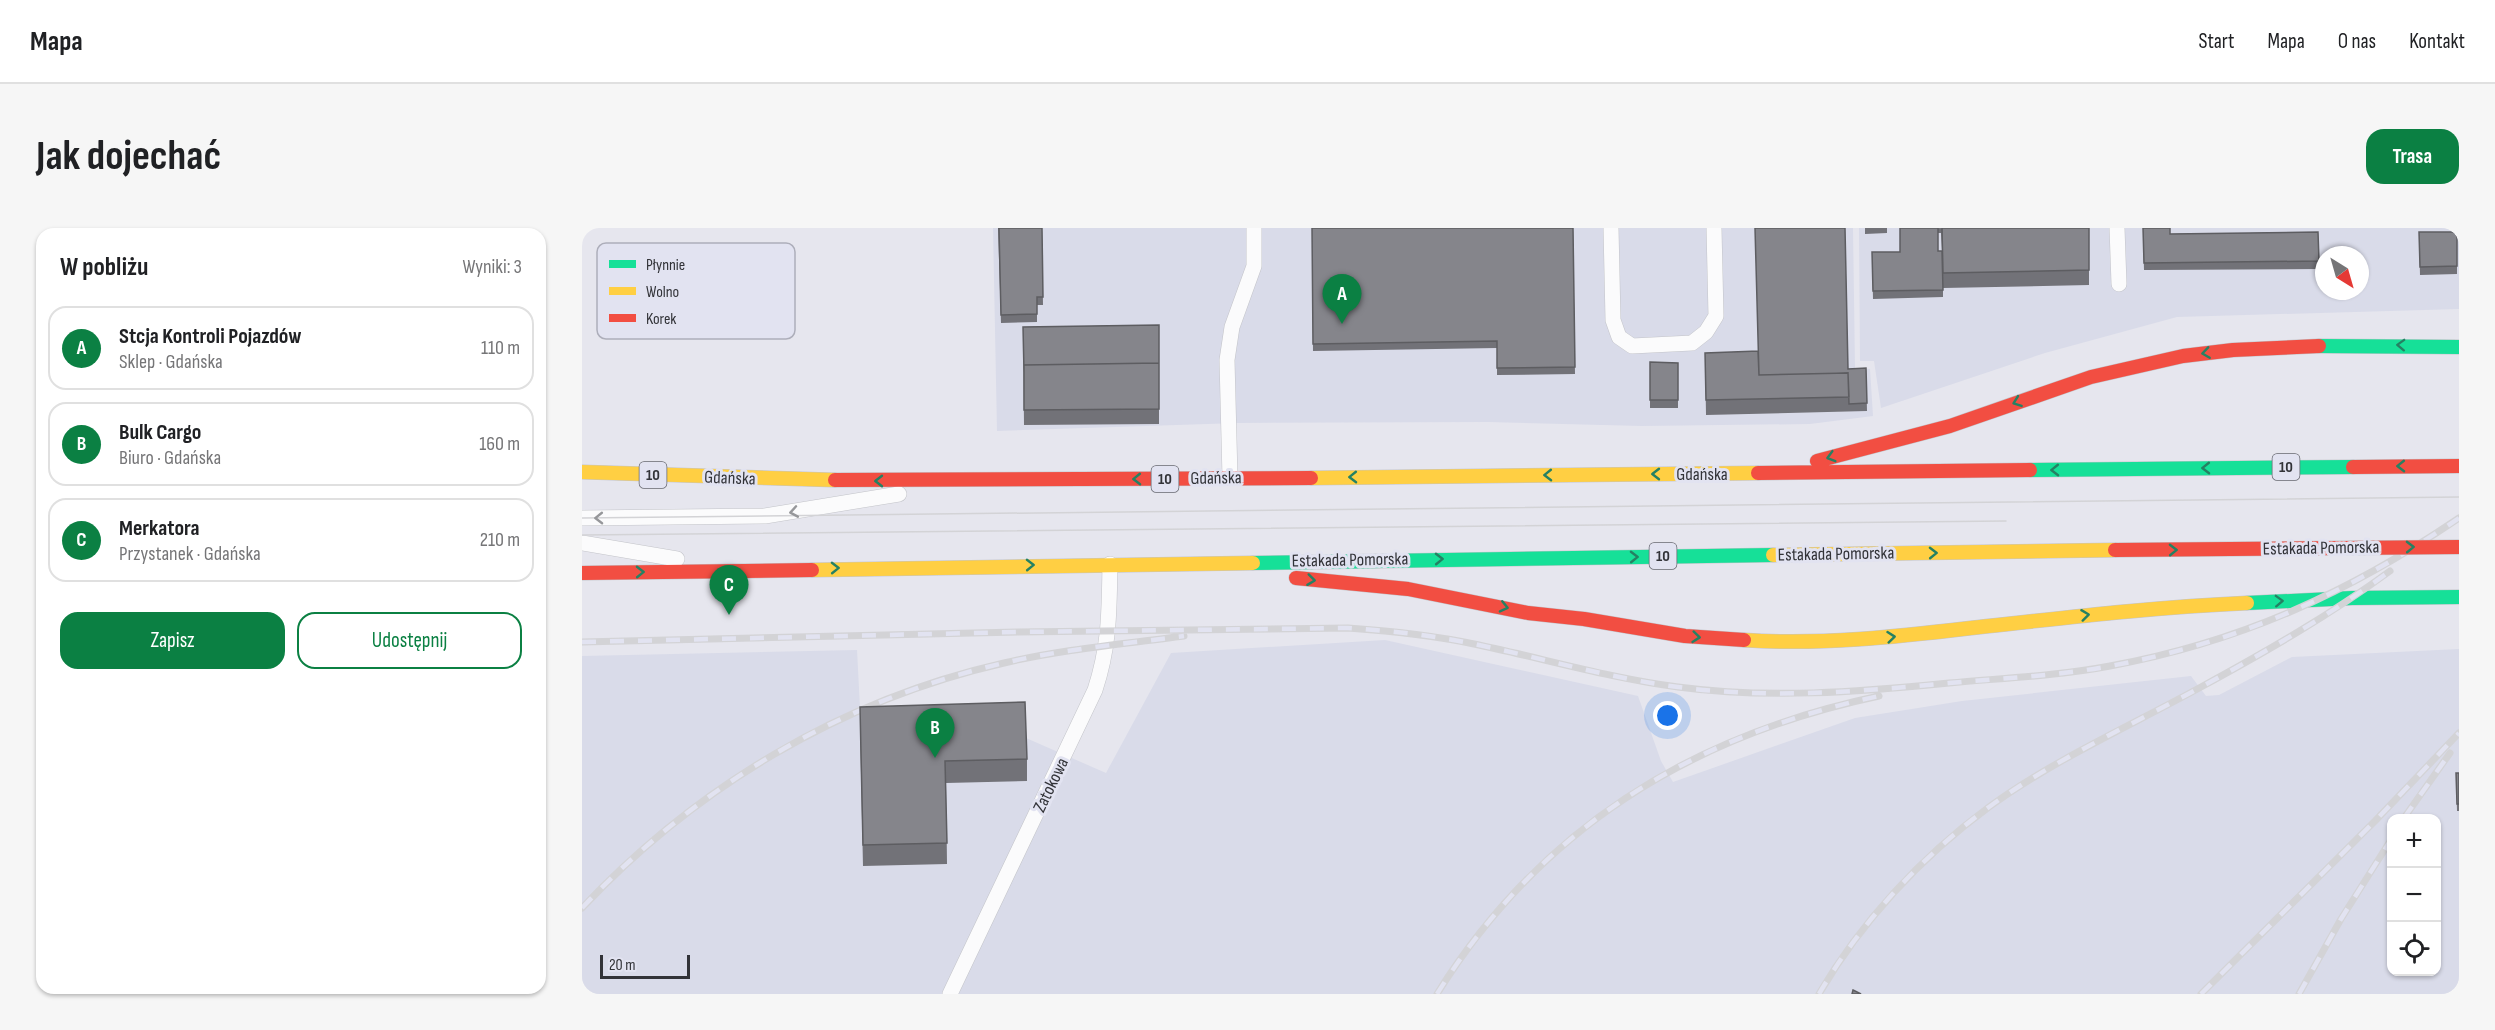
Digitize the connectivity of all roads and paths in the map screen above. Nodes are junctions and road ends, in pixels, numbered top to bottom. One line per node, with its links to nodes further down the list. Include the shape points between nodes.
1 (1254, 228): 10 (lane, via 1254,266 1232,327 1227,360)
2 (1611, 228): 3 (lane, via 1613,320 1619,336 1632,346 1692,343 1706,332 1716,316)
3 (1714, 228)
4 (2117, 228): 5 (lane)
5 (2119, 284)
6 (2459, 347): 9 (main road, one-way to 9, via 2298,346 2183,356 2091,377 1941,429)
7 (2459, 465): 9 (main road, 10, one-way to 9)
8 (582, 472): 11 (main road, Gdańska / 10, one-way to 8)
9 (1778, 474): 10 (main road, Gdańska / 10, one-way to 10)
10 (1230, 478): 11 (main road, Gdańska / 10, one-way to 11)
11 (976, 481): 12 (lane, one-way to 12, via 765,516)
12 (582, 518)
13 (582, 543): 17 (lane)
14 (2459, 547): 15 (main road, Estakada Pomorska / 10, one-way to 14, bridge)
15 (1212, 562): 16 (main road, 10); 19 (main road, one-way to 19, via 1309,580 1418,590 1528,613 1685,636 1774,642 1882,638 2177,606)
16 (1110, 564): 17 (main road, 10, one-way to 16); 20 (lane, Zatokowa, via 1108,636 1095,690)
17 (757, 569): 18 (main road, 10, one-way to 17)
18 (582, 573)
19 (2459, 597)
20 (950, 994)

